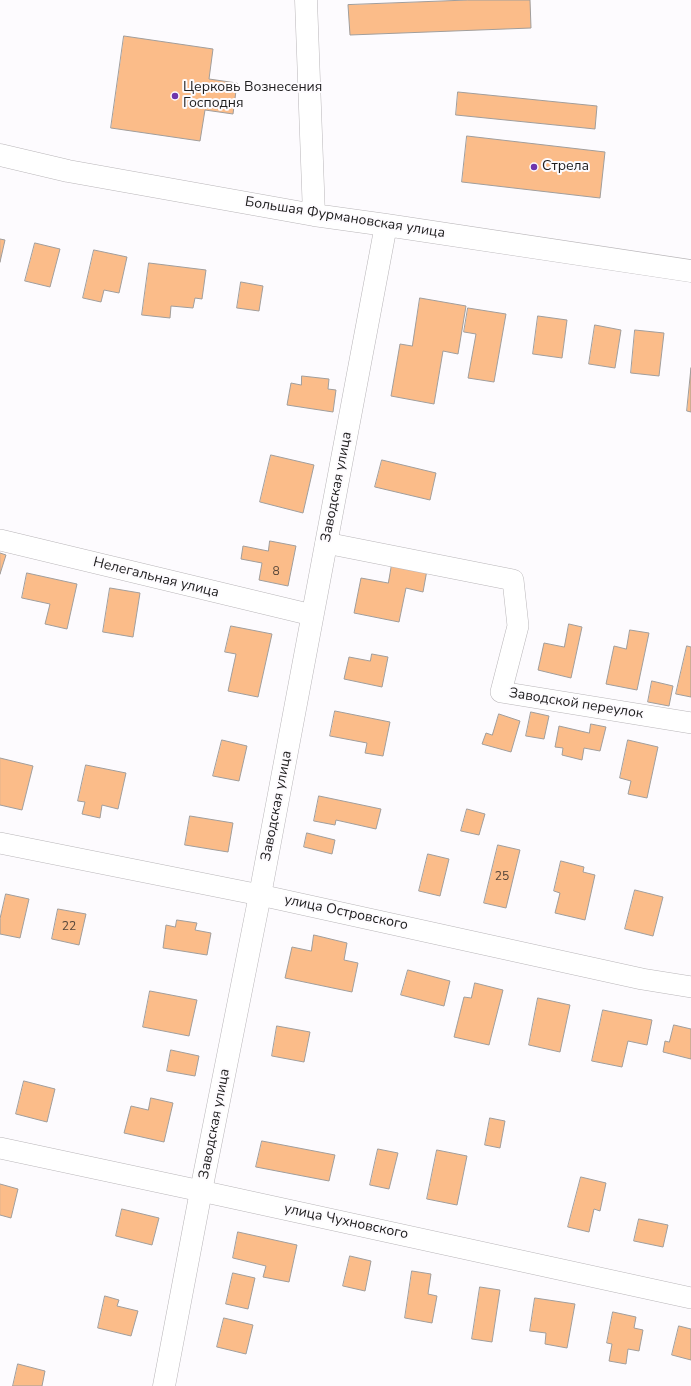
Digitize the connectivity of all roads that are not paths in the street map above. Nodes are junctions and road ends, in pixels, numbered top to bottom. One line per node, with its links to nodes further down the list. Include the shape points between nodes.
1 (306, 0): 3 (street)
2 (0, 155): 3 (street, Большая Фурмановская улица)
3 (314, 215): 4 (street, Большая Фурмановская улица)
4 (386, 224): 5 (street, Большая Фурмановская улица); 7 (street, Заводская улица)
5 (691, 271)
6 (0, 540): 8 (street, Нелегальная улица)
7 (326, 543): 8 (street, Заводская улица); 9 (street, Заводской переулок, via 513,580 518,626 500,692)
8 (312, 615): 11 (street, Заводская улица)
9 (691, 722)
10 (0, 844): 11 (street, улица Островского)
11 (260, 895): 12 (street, улица Островского, via 642,979); 14 (street, Заводская улица)
12 (691, 987)
13 (0, 1148): 14 (street, улица Чухновского)
14 (202, 1191): 15 (street, улица Чухновского); 16 (street, Заводская улица)
15 (691, 1298)
16 (164, 1386)

